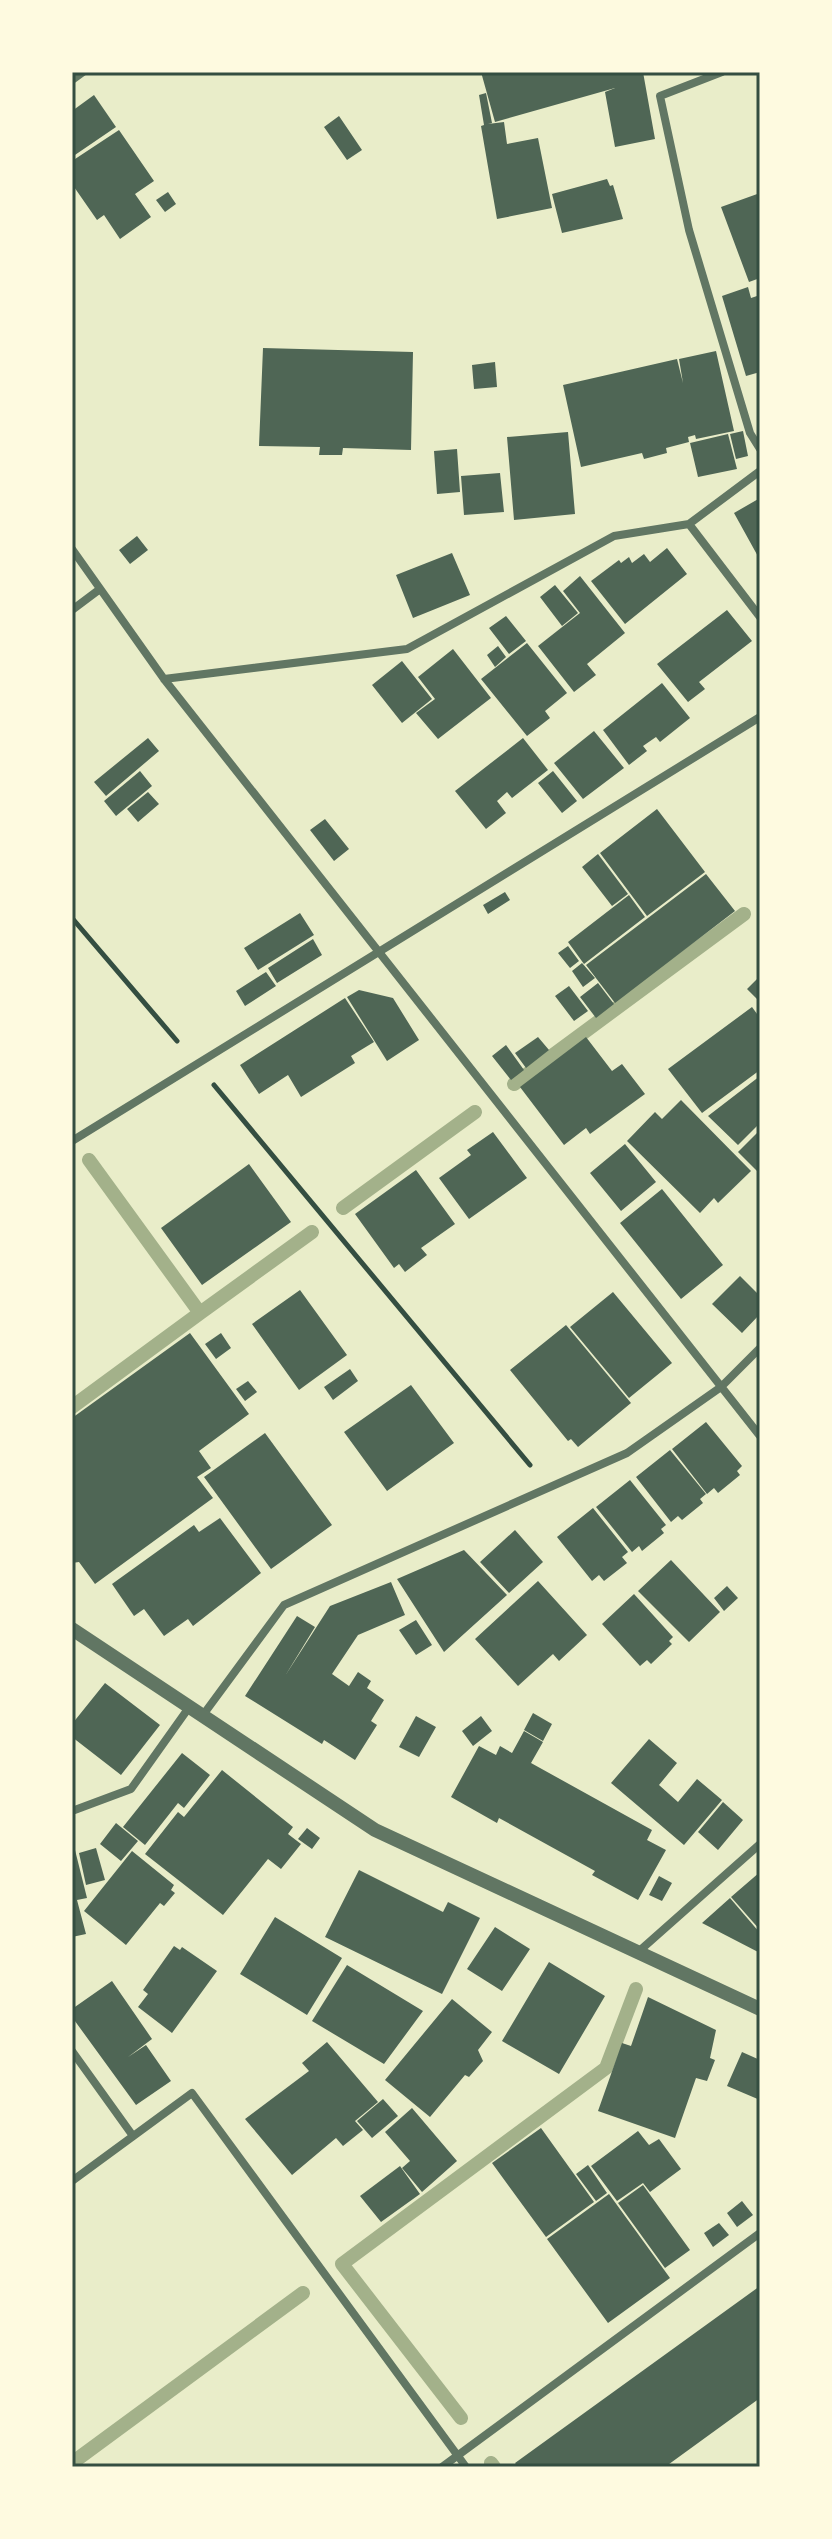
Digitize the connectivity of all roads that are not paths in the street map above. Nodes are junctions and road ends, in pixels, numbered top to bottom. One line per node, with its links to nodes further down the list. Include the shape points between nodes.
1 (83, 72): 3 (street)
2 (722, 72): 4 (street, via 660,96 689,230 750,433)
3 (72, 80)
4 (760, 449)
5 (760, 471): 6 (street)
6 (689, 524): 10 (street); 11 (street, via 614,536 407,649)
7 (72, 549): 8 (street)
8 (100, 589): 9 (street); 11 (street)
9 (72, 610)
10 (760, 617)
11 (164, 679): 13 (street)
12 (760, 717): 13 (street)
13 (378, 950): 14 (street); 16 (street)
14 (72, 1141)
15 (760, 1348): 16 (street)
16 (721, 1387): 17 (street); 19 (street, via 627,1453 284,1605)
17 (760, 1436)
18 (72, 1629): 19 (street)
19 (197, 1710): 20 (street, via 131,1789); 22 (street, via 375,1830)
20 (72, 1811)
21 (760, 1844): 22 (street)
22 (636, 1954): 23 (street)
23 (760, 2009)
24 (72, 2051): 25 (street)
25 (133, 2136): 26 (street); 28 (street, via 192,2093)
26 (72, 2181)
27 (760, 2233): 28 (street)
28 (458, 2456): 29 (street); 30 (street)
29 (442, 2467)
30 (466, 2467)

